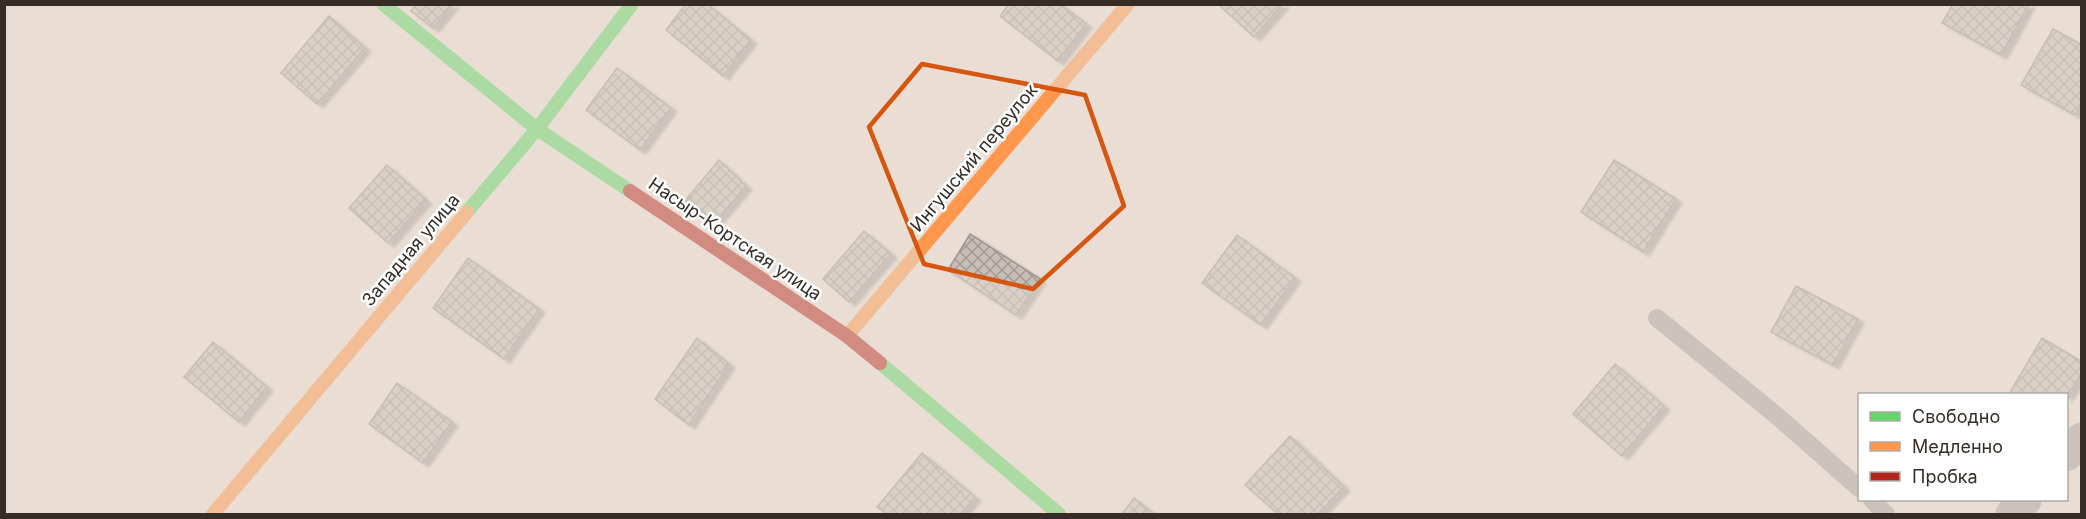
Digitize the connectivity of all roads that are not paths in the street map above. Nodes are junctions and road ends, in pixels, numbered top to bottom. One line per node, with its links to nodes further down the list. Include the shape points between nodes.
1 (383, 4): 4 (street, Насыр-Кортская улица)
2 (632, 4): 4 (street, Западная улица)
3 (1128, 4): 6 (street, Ингушский переулок)
4 (537, 129): 6 (street, Насыр-Кортская улица); 12 (street, Западная улица)
5 (1657, 318): 9 (lane)
6 (847, 336): 13 (street, Насыр-Кортская улица)
7 (2082, 439): 8 (street)
8 (2068, 454)
9 (1858, 487)
10 (1873, 501): 14 (lane)
11 (2024, 501): 15 (street)
12 (213, 514)
13 (1059, 514)
14 (1886, 514)
15 (2012, 514)

